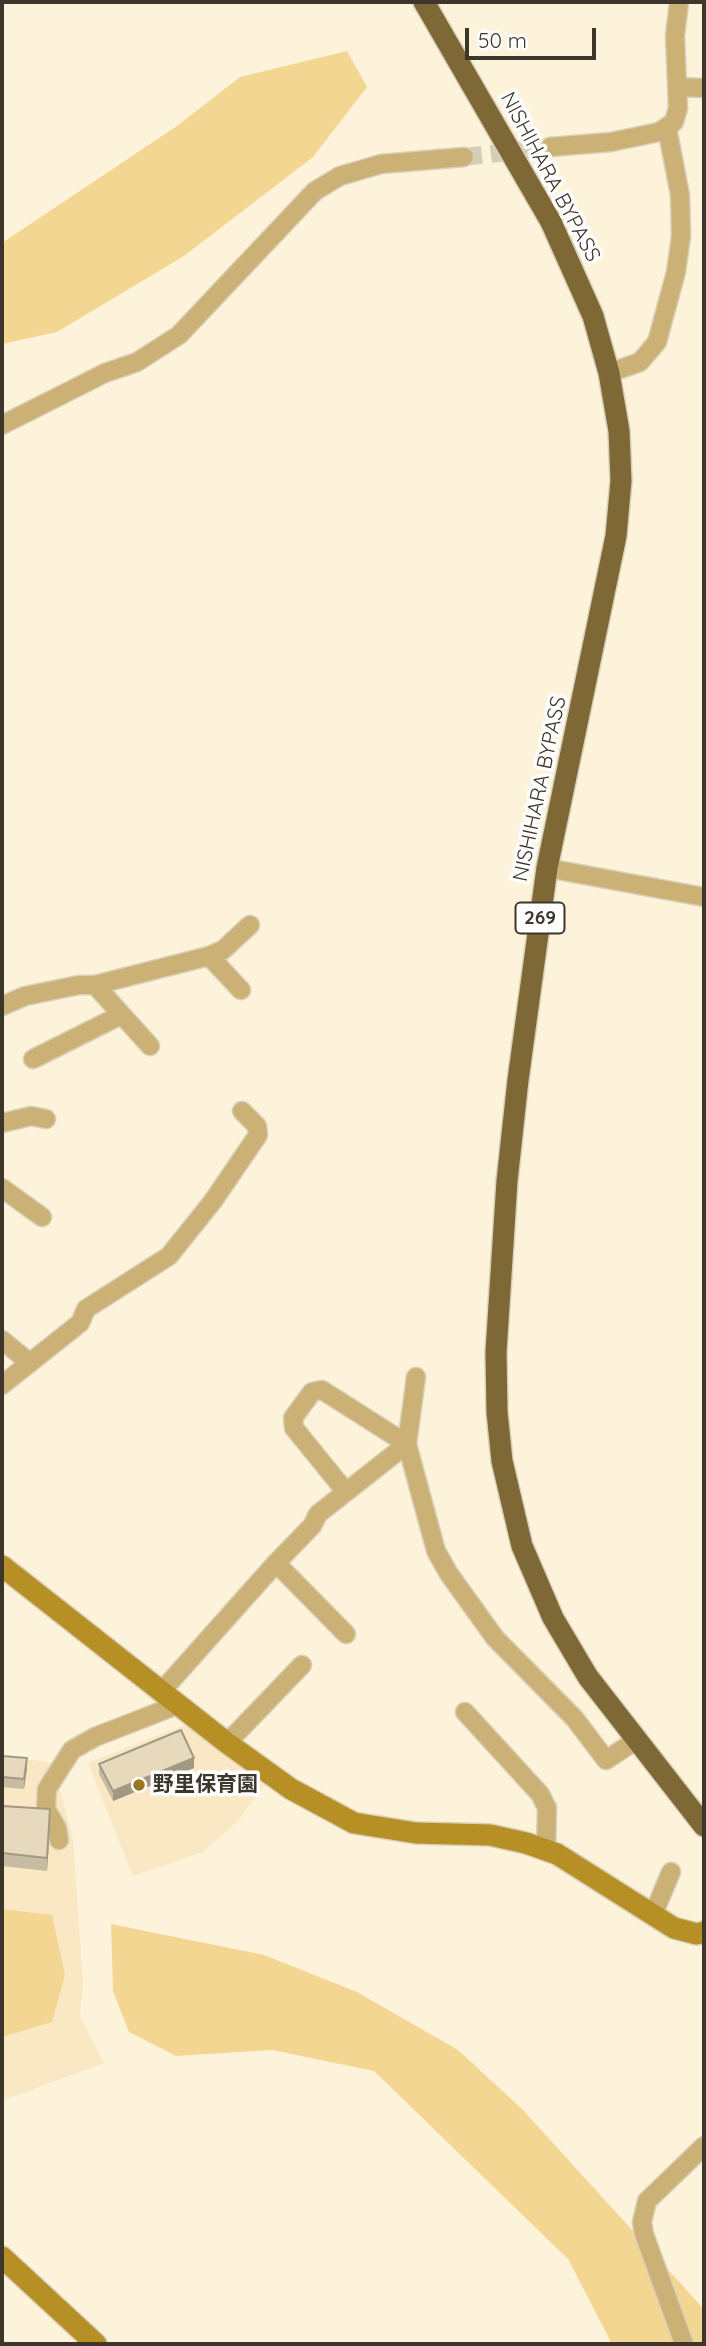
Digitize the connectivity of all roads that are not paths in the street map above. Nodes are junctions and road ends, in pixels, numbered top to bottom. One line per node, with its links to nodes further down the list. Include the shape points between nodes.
1 (424, 2): 8 (highway, NISHIHARA BYPASS / 269, via 551,222 593,316)
2 (679, 2): 3 (street)
3 (677, 87): 4 (street); 5 (street, via 678,108)
4 (704, 88)
5 (667, 128): 6 (street, via 611,142); 8 (street, via 680,195 676,272 657,342 640,362)
6 (550, 147)
7 (464, 156): 9 (street, via 381,164 340,176 315,191 179,335 136,362)
8 (609, 373): 10 (highway, NISHIHARA BYPASS / 269, via 619,431 616,536)
9 (2, 425)
10 (547, 868): 11 (street); 37 (highway, NISHIHARA BYPASS / 269, via 507,1181 496,1352 498,1424 512,1509 536,1583 588,1677)
11 (704, 897)
12 (250, 925): 13 (street, via 223,950)
13 (209, 956): 14 (street); 15 (street)
14 (95, 985): 16 (street, via 24,996); 17 (street)
15 (241, 990)
16 (2, 1006)
17 (121, 1014): 18 (street); 19 (street)
18 (150, 1046)
19 (33, 1059)
20 (242, 1111): 26 (street, via 257,1126 258,1135 169,1256 86,1308 80,1323)
21 (46, 1119): 22 (street, via 31,1116)
22 (2, 1123)
23 (2, 1188): 24 (street)
24 (42, 1217)
25 (2, 1340): 26 (street)
26 (30, 1363): 28 (street)
27 (416, 1377): 29 (street)
28 (2, 1385)
29 (407, 1444): 30 (street); 30 (street, via 322,1390 312,1392 293,1418 294,1428); 37 (street, via 436,1551 495,1638 575,1719 606,1760)
30 (346, 1492): 31 (street, via 318,1514)
31 (276, 1563): 33 (street); 35 (street)
32 (2, 1566): 35 (street)
33 (346, 1634)
34 (302, 1665): 38 (street)
35 (169, 1698): 38 (street); 40 (street, via 72,1750 47,1789 46,1809)
36 (466, 1712): 41 (street, via 540,1794 547,1808)
37 (635, 1741): 39 (highway, NISHIHARA BYPASS / 269)
38 (227, 1743): 41 (street, via 291,1789 354,1823 416,1833 490,1835)
39 (704, 1826)
40 (59, 1840)
41 (546, 1850): 43 (street)
42 (671, 1872): 43 (street)
43 (653, 1915): 44 (street)
44 (702, 1937)
45 (704, 2146): 48 (street, via 647,2201 642,2222)
46 (2, 2257): 47 (street)
47 (96, 2344)
48 (684, 2344)

